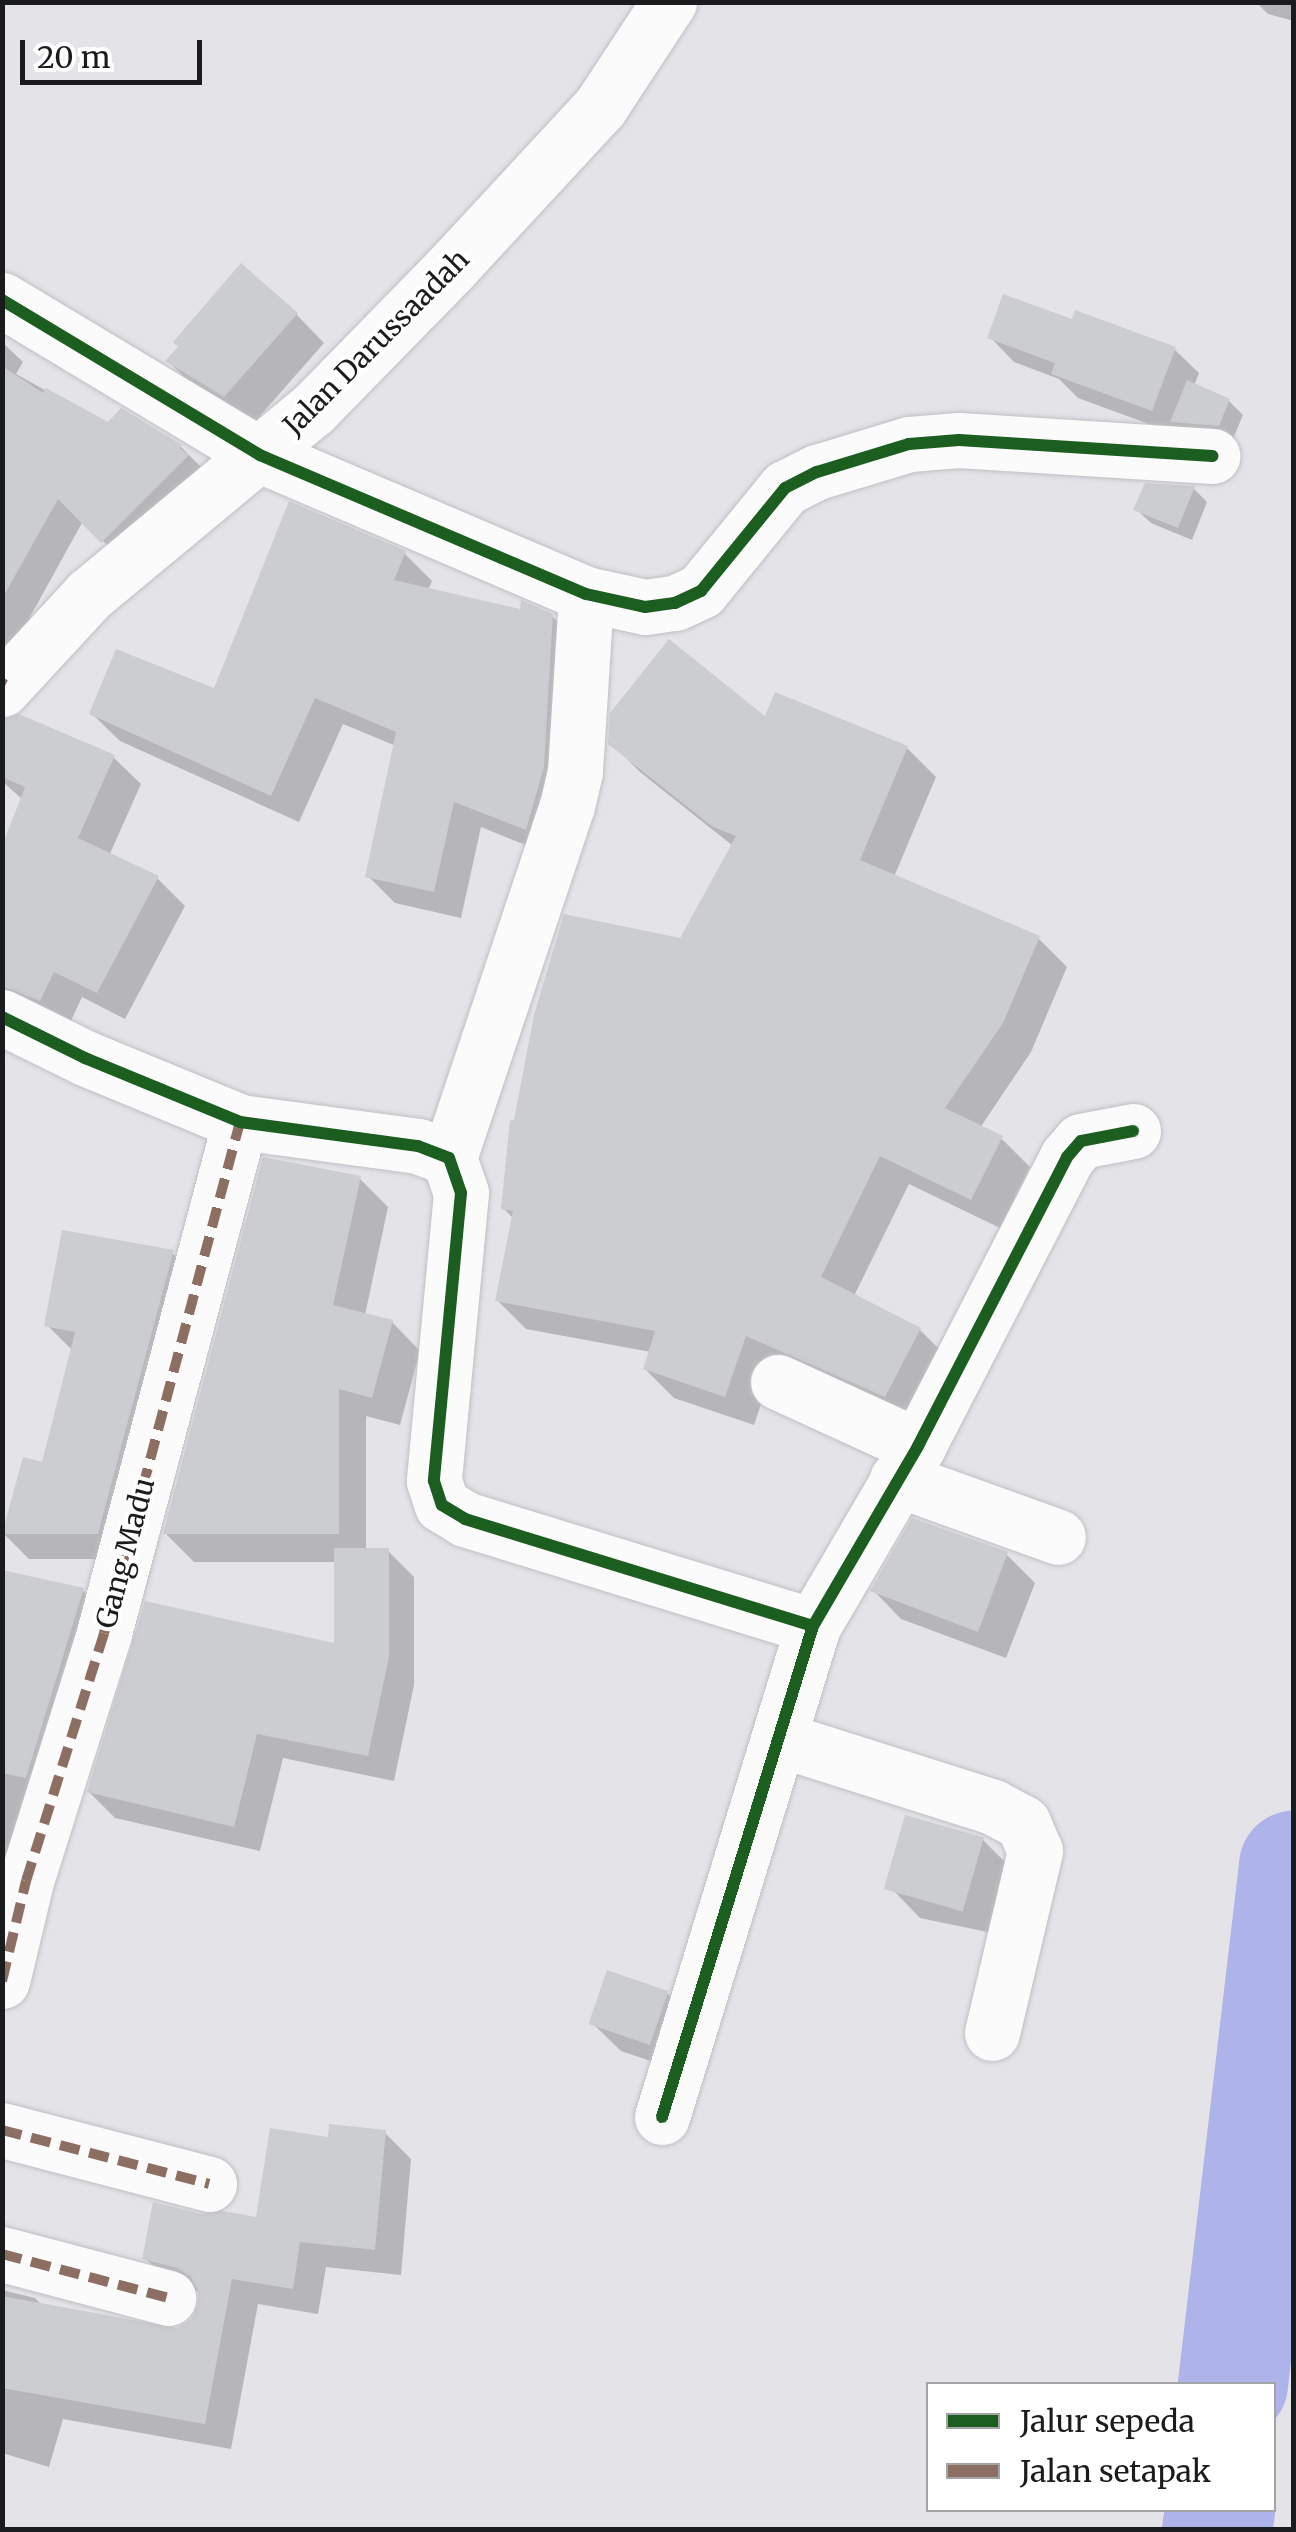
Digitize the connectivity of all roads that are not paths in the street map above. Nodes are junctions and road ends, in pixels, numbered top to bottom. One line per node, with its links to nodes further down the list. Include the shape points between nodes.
1 (669, 2): 3 (street, Jalan Darussaadah, via 600,108 387,335)
2 (2, 300): 3 (street)
3 (260, 455): 5 (street); 6 (street, Jalan Darussaadah, via 90,594)
4 (1212, 456): 5 (street, via 960,440 909,444 786,488 701,591 644,607)
5 (586, 594): 10 (street, via 567,806)
6 (4, 685)
7 (2, 1016): 8 (street)
8 (240, 1122): 10 (street, via 418,1146); 16 (street, Gang Madu, via 104,1633 26,1881)
9 (1134, 1131): 12 (street, via 1081,1141 1067,1157)
10 (450, 1158): 14 (street, via 460,1193 434,1481 442,1505 464,1519)
11 (778, 1382): 12 (street)
12 (908, 1462): 13 (street); 14 (street)
13 (1058, 1537)
14 (812, 1626): 15 (street)
15 (780, 1739): 17 (street, via 993,1806 1023,1823 1035,1851); 18 (street)
16 (2, 1981)
17 (992, 2033)
18 (662, 2117)
19 (2, 2130): 20 (street)
20 (209, 2184)
21 (2, 2254): 22 (street)
22 (168, 2298)

